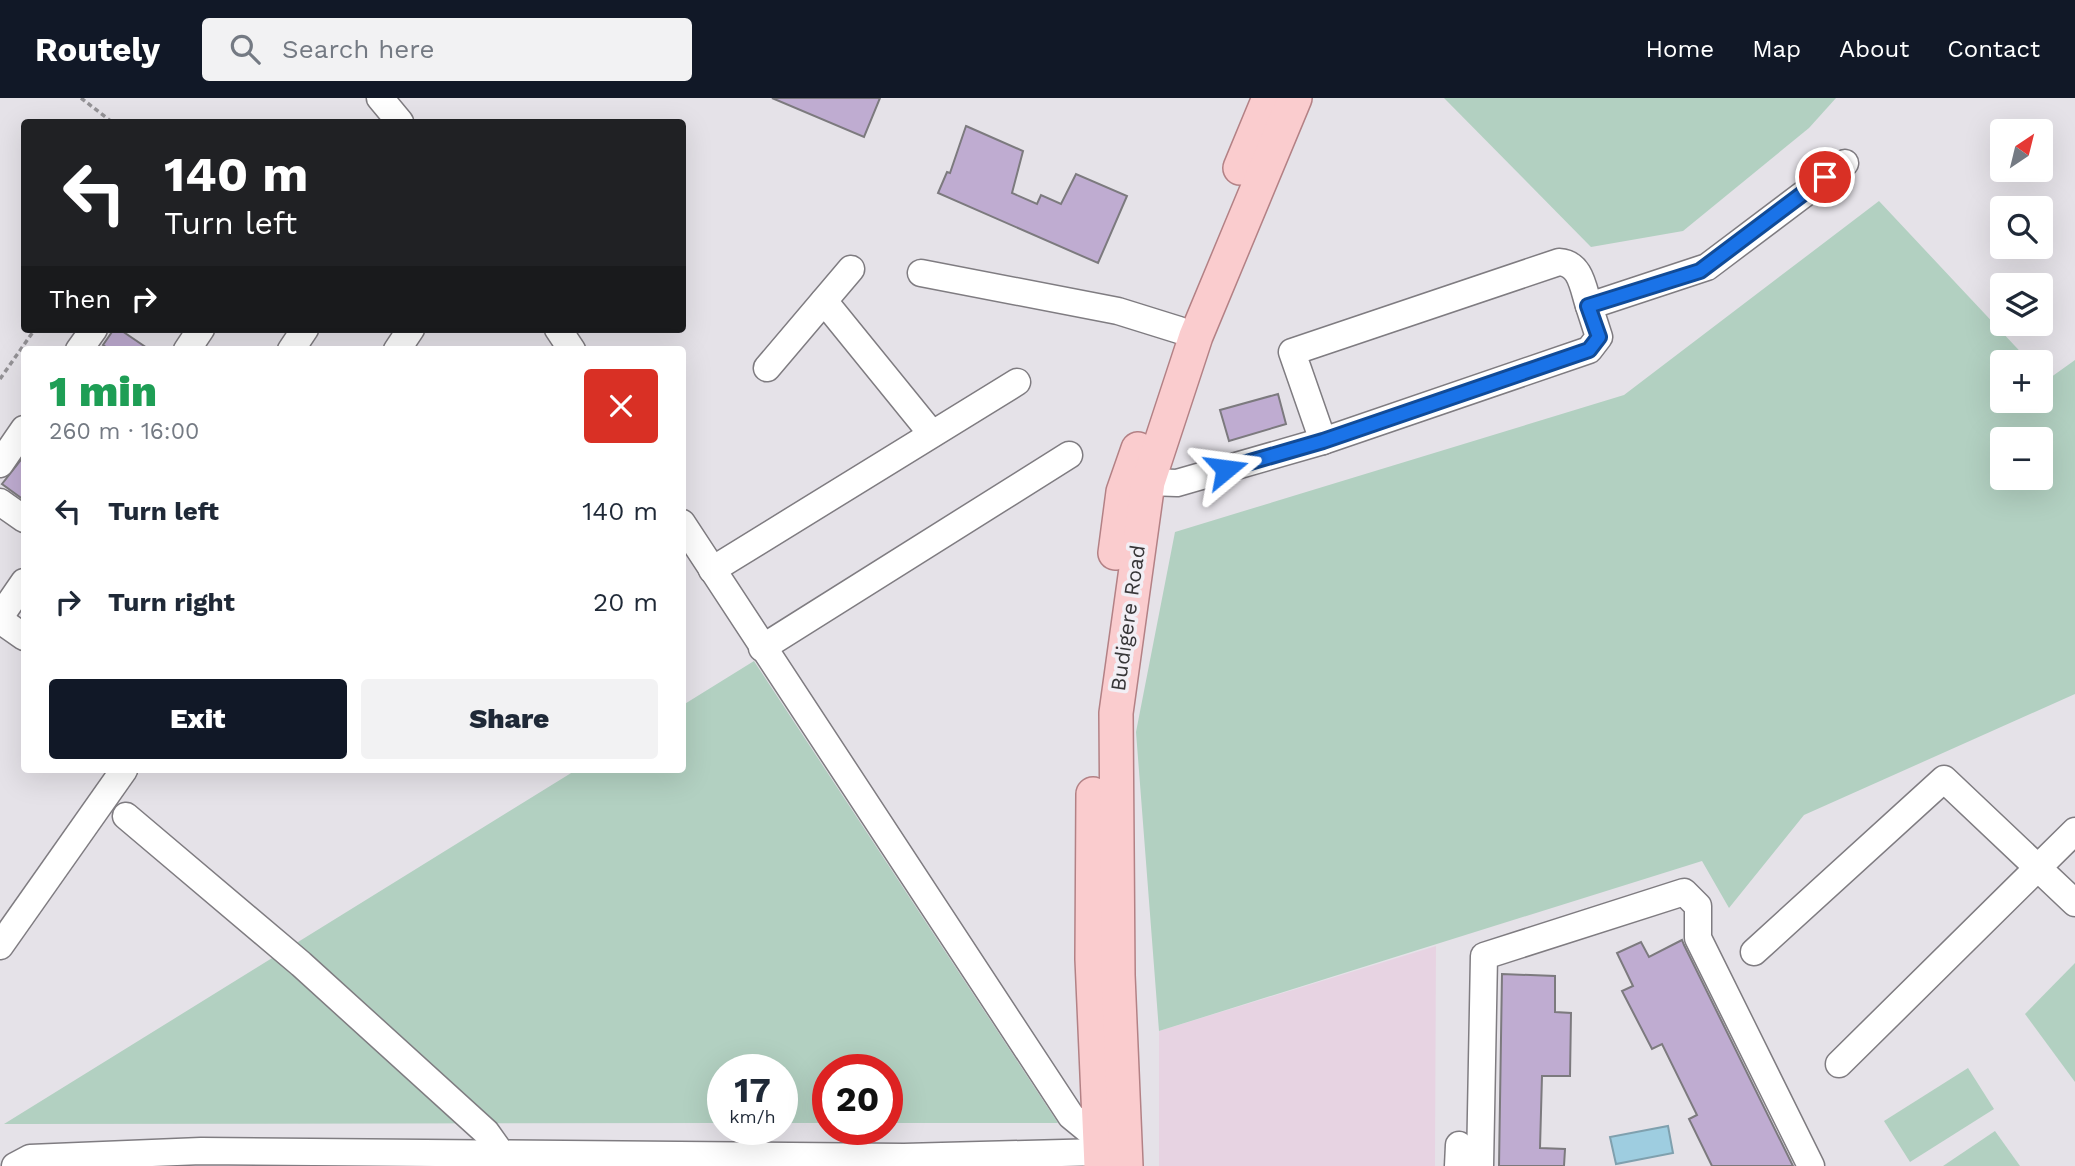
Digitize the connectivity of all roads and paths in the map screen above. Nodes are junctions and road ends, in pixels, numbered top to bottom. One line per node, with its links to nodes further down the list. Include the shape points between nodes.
1 (81, 98): 5 (path)
2 (380, 98): 6 (street)
3 (1269, 98): 12 (main road, Budigere Road)
4 (1295, 98): 22 (main road, Budigere Road, via 1196,336)
5 (108, 119)
6 (398, 119)
7 (1845, 163): 11 (street, via 1707,267)
8 (851, 269): 10 (street)
9 (921, 273): 12 (street, via 1118,311)
10 (824, 301): 14 (street); 18 (street)
11 (1588, 306): 19 (street, via 1599,337 1589,350); 19 (street, via 1576,269 1559,262 1292,352)
12 (1179, 330): 39 (main road, Budigere Road, via 1123,492 1095,701 1092,959)
13 (21, 349): 15 (path)
14 (767, 368)
15 (0, 379)
16 (1017, 382): 18 (street)
17 (21, 433): 21 (street)
18 (932, 434): 26 (street)
19 (1323, 441): 22 (street, via 1177,483)
20 (1069, 455): 30 (street)
21 (0, 464)
22 (1148, 482): 39 (main road, Budigere Road, via 1115,713 1118,975)
23 (0, 502): 24 (street)
24 (21, 517)
25 (686, 529): 26 (street)
26 (712, 570): 30 (street)
27 (21, 586): 28 (street)
28 (0, 618): 29 (street)
29 (21, 636)
30 (762, 648): 39 (street, via 1071,1116)
31 (122, 773): 36 (street)
32 (126, 816): 40 (street, via 331,992 486,1132)
33 (2075, 831): 34 (street)
34 (2037, 868): 35 (street); 37 (street, via 1944,779); 38 (street)
35 (2075, 904)
36 (0, 946)
37 (1754, 952)
38 (1839, 1064)
39 (1110, 1152): 40 (street, via 904,1157)
40 (501, 1153): 41 (street, via 201,1151)
41 (12, 1158)
42 (1480, 1166): 43 (street, via 1484,956 1684,892 1698,906 1698,938)
43 (1811, 1166)

